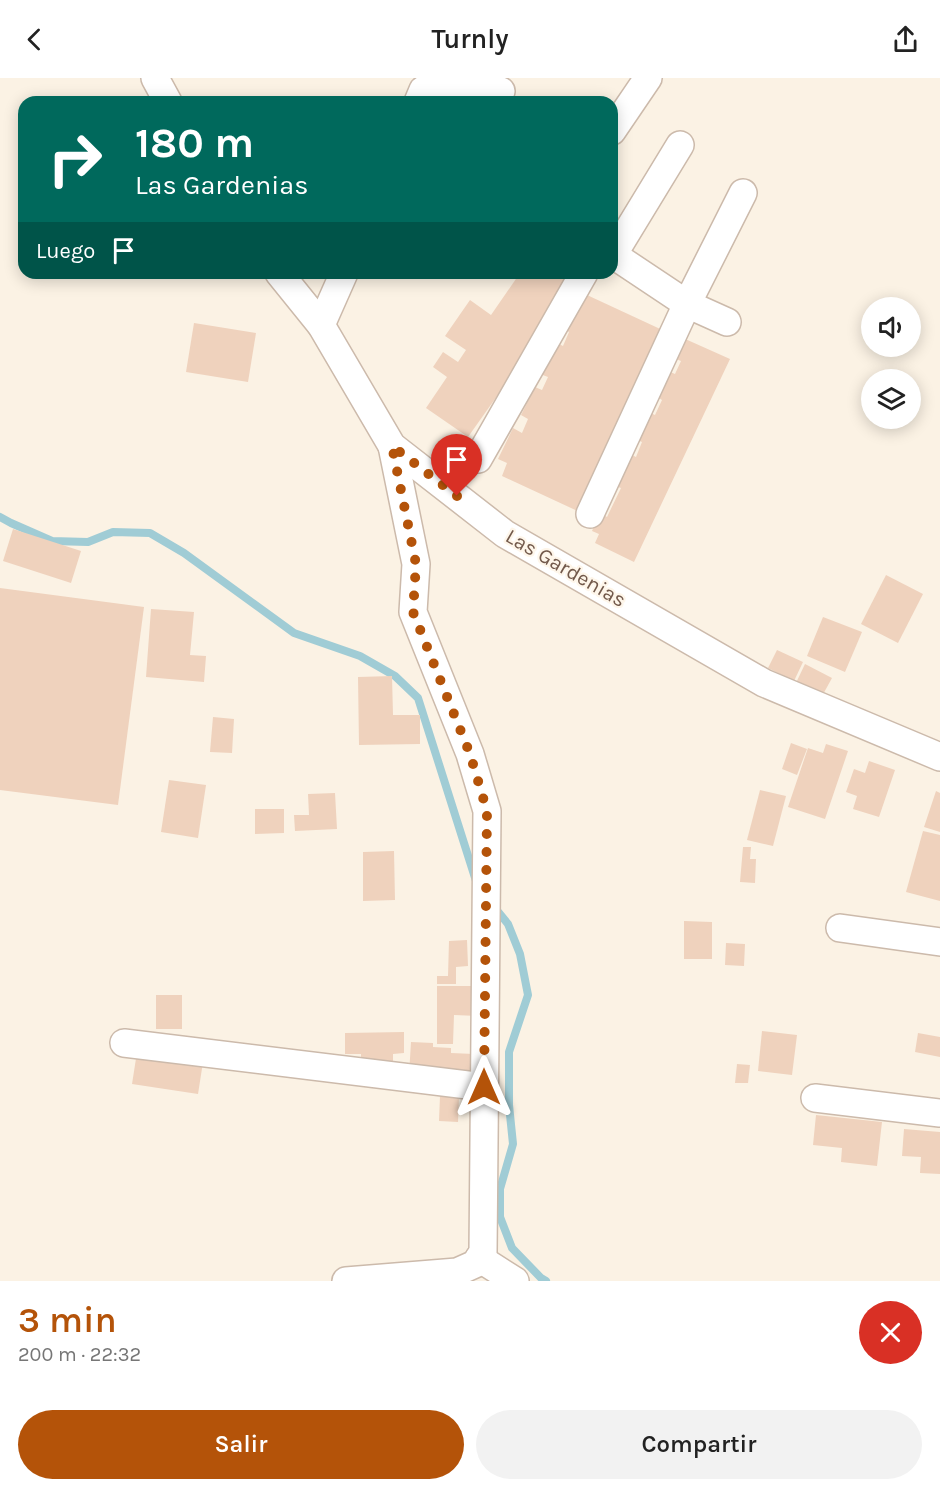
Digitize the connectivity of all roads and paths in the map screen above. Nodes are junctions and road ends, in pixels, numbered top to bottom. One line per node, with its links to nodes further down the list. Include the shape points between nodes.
1 (155, 78): 4 (street)
2 (648, 78): 6 (street)
3 (501, 91): 5 (street, via 439,85 423,90)
4 (165, 96)
5 (420, 96)
6 (618, 122)
7 (680, 145): 9 (street)
8 (743, 193): 14 (street)
9 (618, 247)
10 (618, 258): 14 (street)
11 (284, 279): 16 (street, Las Gardenias)
12 (341, 279): 16 (street)
13 (581, 279): 18 (street)
14 (687, 304): 15 (street); 19 (street)
15 (728, 322)
16 (321, 325): 17 (street, Las Gardenias)
17 (392, 446): 20 (street, Las Gardenias, via 505,534 764,683); 24 (street, via 416,564 413,612 470,754 487,811)
18 (478, 459)
19 (590, 514)
20 (940, 757)
21 (840, 928): 22 (street)
22 (940, 942)
23 (124, 1043): 24 (street)
24 (484, 1087): 27 (street, via 483,1253)
25 (815, 1098): 26 (street)
26 (940, 1113)
27 (479, 1258): 28 (street, via 457,1272); 29 (street)
28 (346, 1281)
29 (515, 1281)

